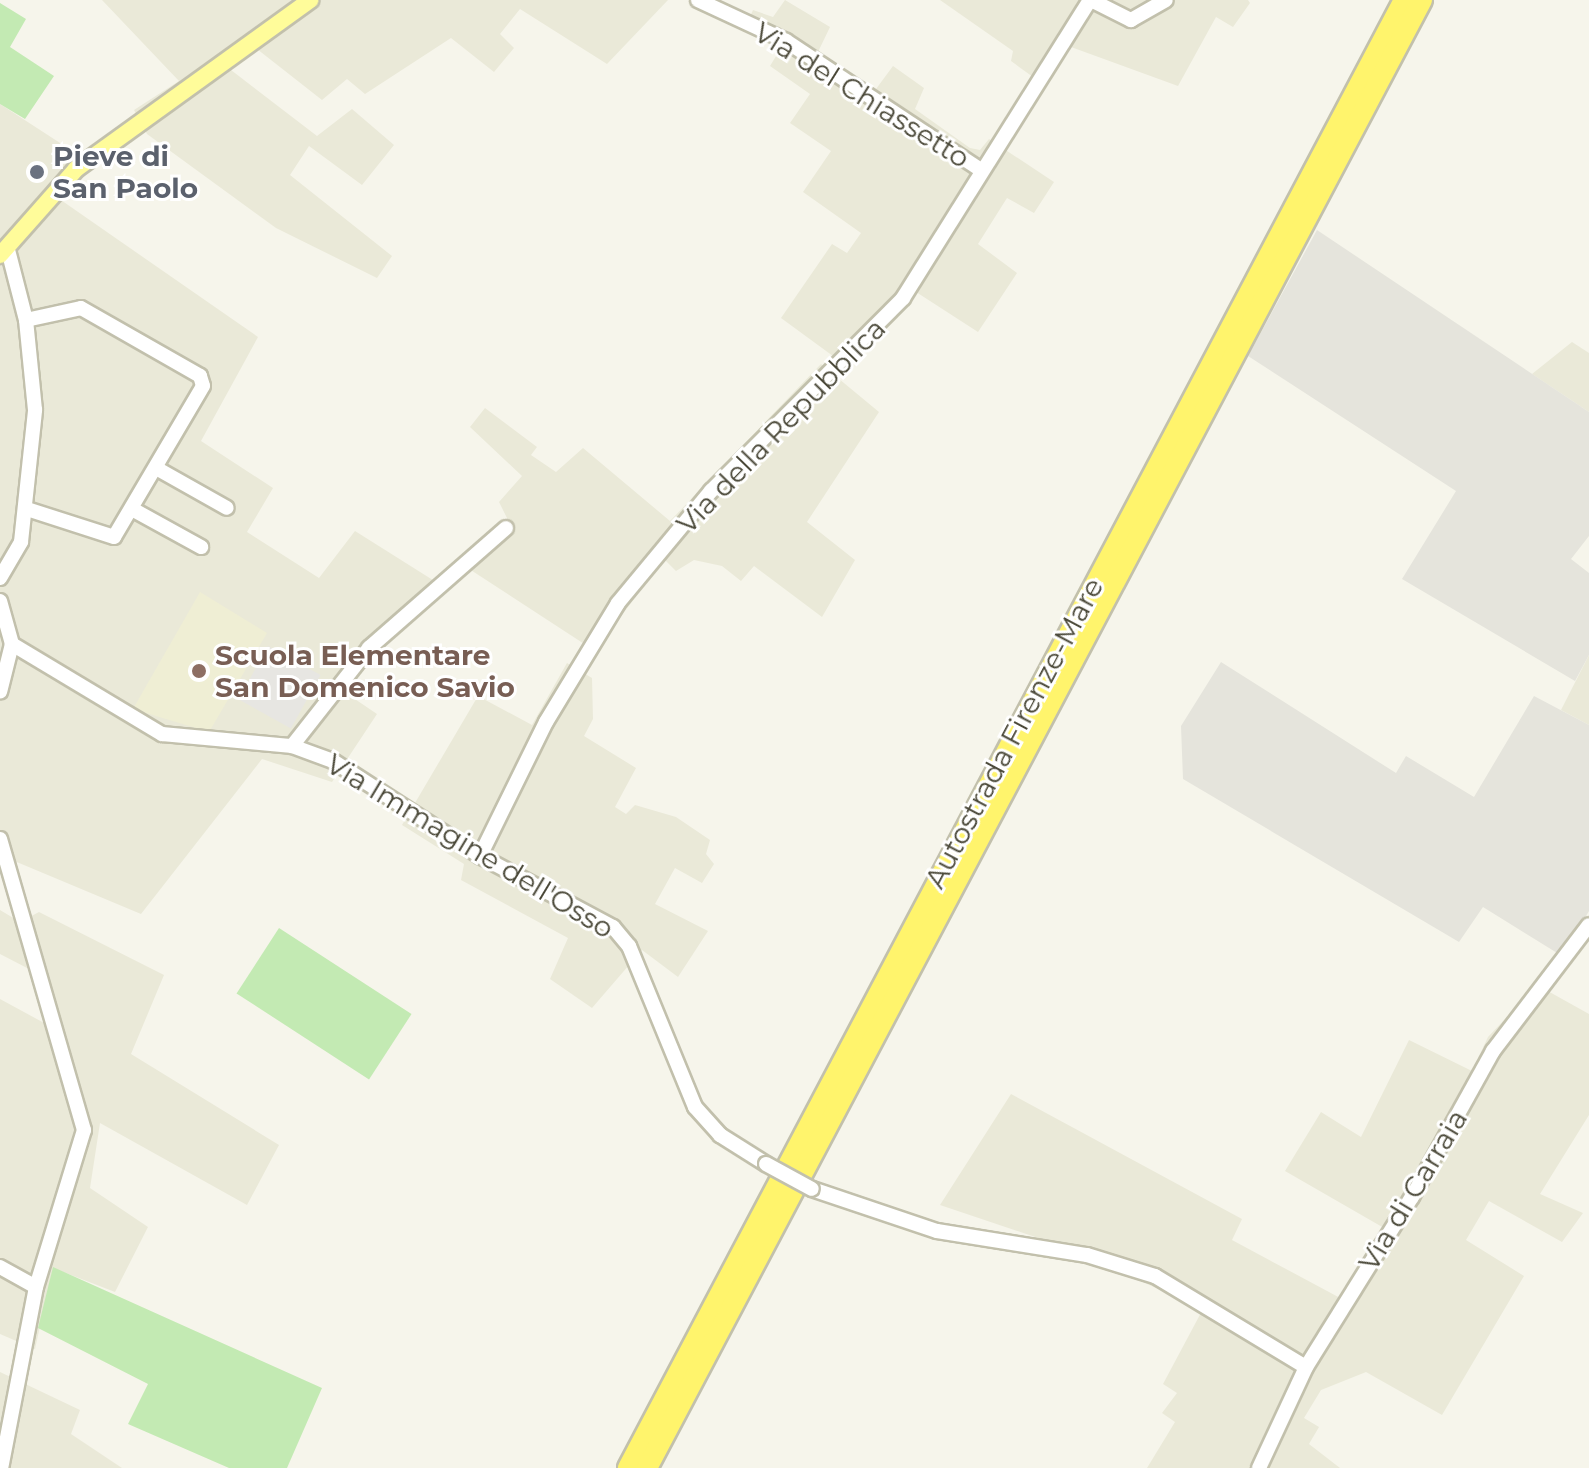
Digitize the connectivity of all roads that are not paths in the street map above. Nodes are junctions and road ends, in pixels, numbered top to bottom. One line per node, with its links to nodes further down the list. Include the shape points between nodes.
1 (310, 0): 8 (main road, via 76,169)
2 (698, 0): 7 (street, Via del Chiassetto, via 786,41)
3 (1091, 0): 4 (street, via 1131,20); 7 (street, Via della Repubblica)
4 (1166, 0)
5 (1404, 0): 28 (highway, Autostrada Firenze-Mare)
6 (1422, 0): 29 (highway, Autostrada Firenze-Mare)
7 (981, 170): 22 (street, Via della Repubblica, via 903,298 711,491 618,603 546,722)
8 (4, 250): 9 (street)
9 (26, 320): 10 (street, via 81,308 200,376 203,386); 12 (street, via 35,410)
10 (156, 468): 11 (street); 13 (street)
11 (227, 508)
12 (27, 509): 13 (street, via 66,516 107,538); 16 (street, via 21,542)
13 (132, 509): 15 (street)
14 (506, 528): 20 (street, via 369,648)
15 (201, 547)
16 (0, 578)
17 (0, 601): 18 (street)
18 (12, 644): 19 (street); 20 (street, Via Immagine dell'Osso, via 162,734)
19 (0, 692)
20 (292, 746): 22 (street, Via Immagine dell'Osso, via 333,761)
21 (0, 839): 25 (street, via 84,1130)
22 (480, 856): 26 (street, Via Immagine dell'Osso, bridge, via 613,927 629,946 695,1107 720,1135 766,1164 812,1189 937,1231 1087,1255 1155,1276)
23 (1589, 925): 26 (street, Via di Carraia, via 1493,1051)
24 (0, 1267): 25 (street)
25 (36, 1287): 27 (street)
26 (1306, 1367): 30 (street, Via di Carraia)
27 (1, 1468)
28 (628, 1468)
29 (647, 1468)
30 (1259, 1468)

